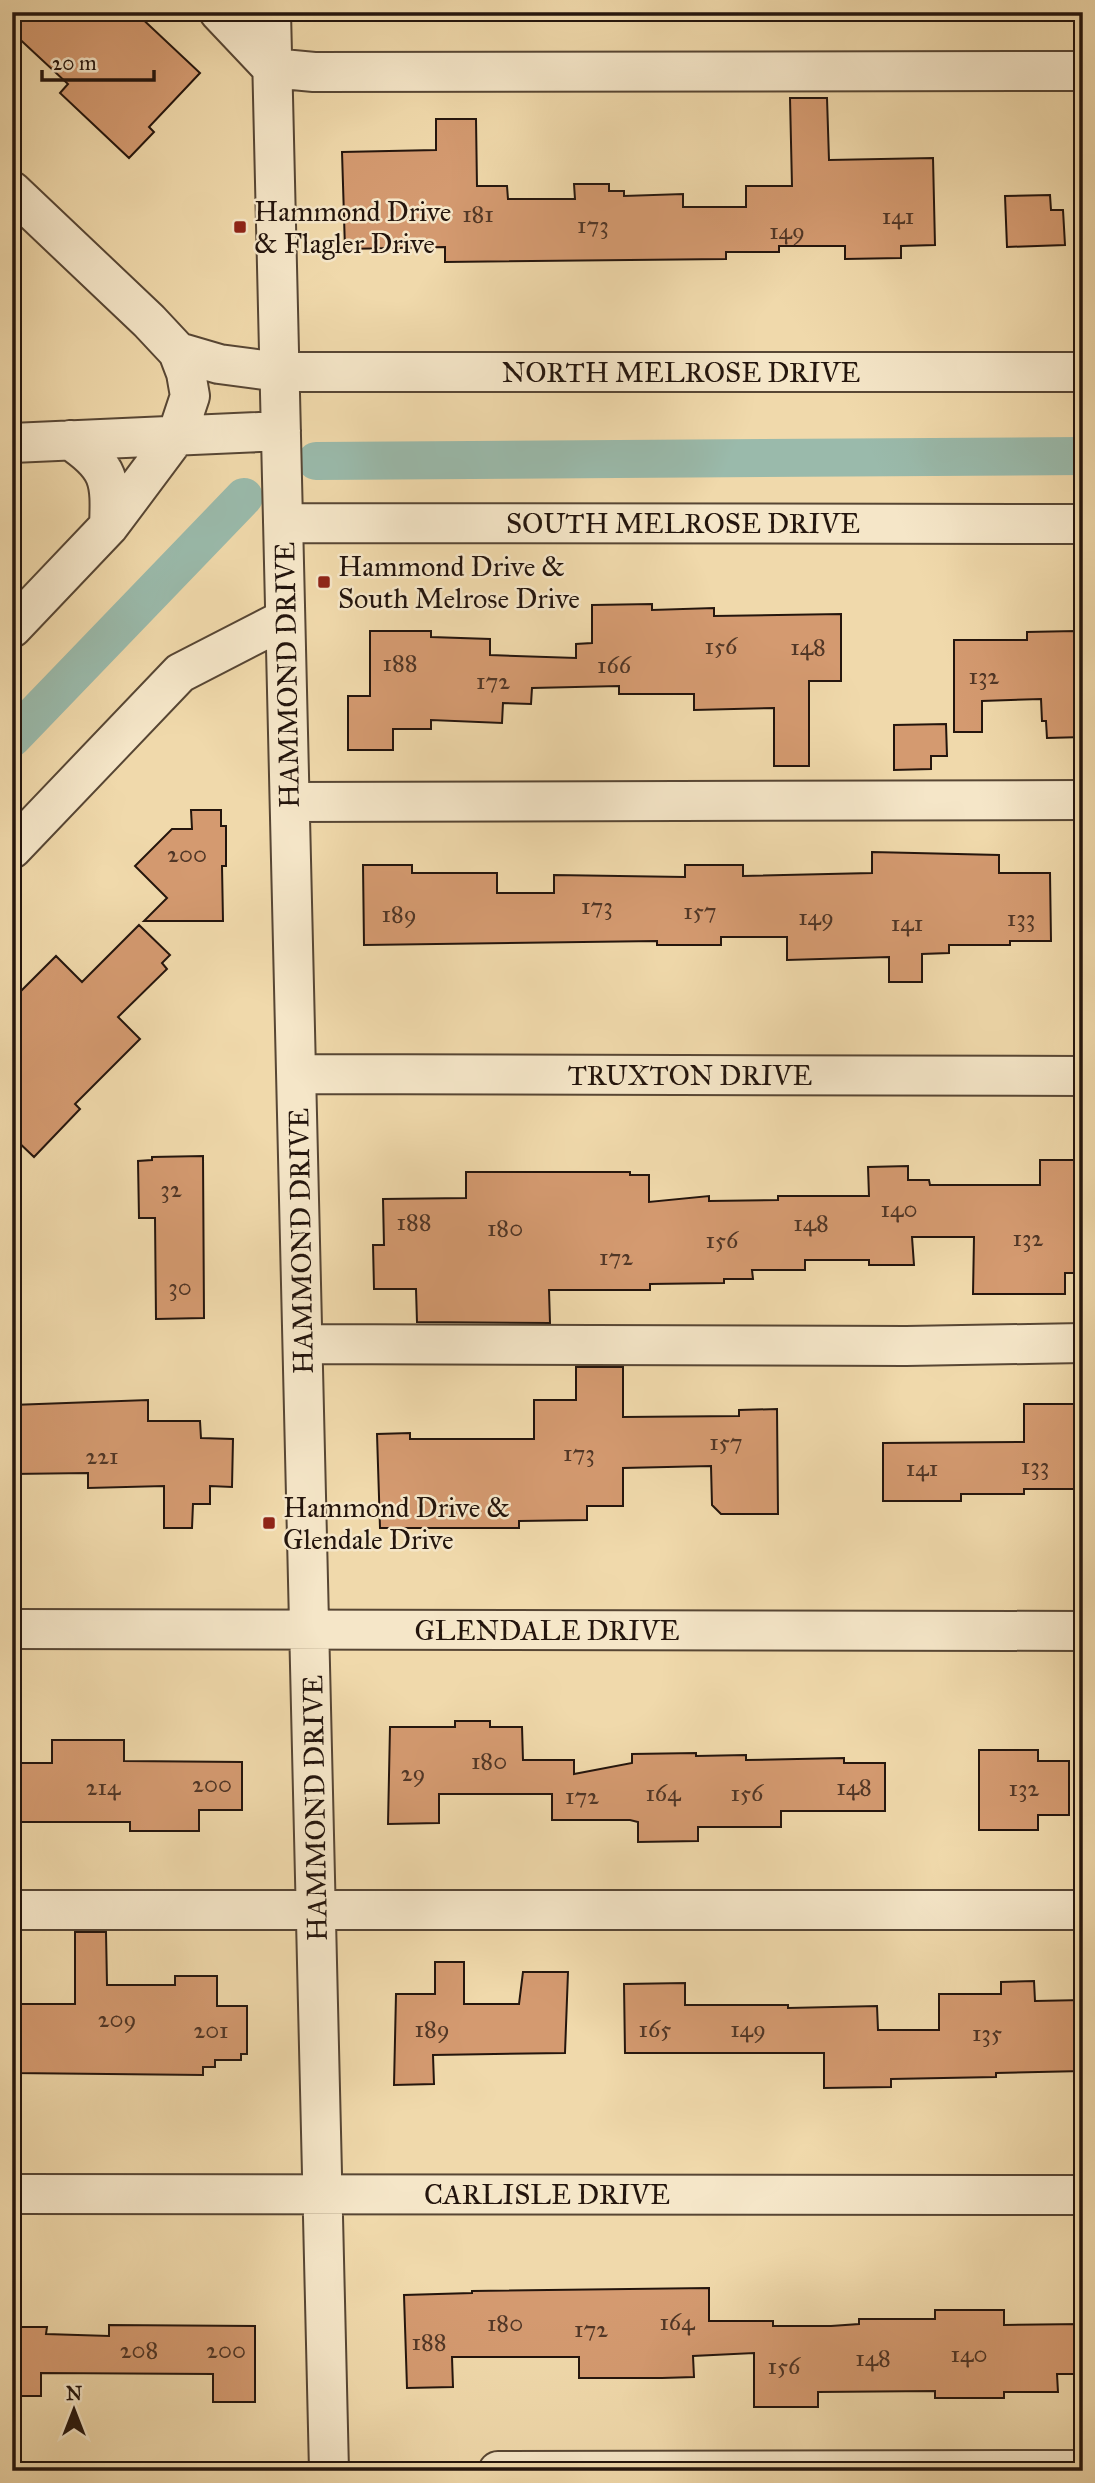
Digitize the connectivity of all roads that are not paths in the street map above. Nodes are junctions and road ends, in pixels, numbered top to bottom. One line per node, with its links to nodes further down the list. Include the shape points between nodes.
1 (219, 12): 3 (street)
2 (271, 12): 3 (street, HAMMOND DRIVE)
3 (272, 68): 4 (street, via 314,72); 7 (street, HAMMOND DRIVE)
4 (1083, 71)
5 (12, 191): 6 (street)
6 (178, 352): 7 (street, NORTH MELROSE DRIVE, via 219,364); 10 (street, via 190,396)
7 (279, 372): 8 (street, NORTH MELROSE DRIVE); 9 (street, HAMMOND DRIVE)
8 (1083, 372)
9 (281, 431): 10 (street); 13 (street, HAMMOND DRIVE)
10 (177, 435): 11 (street); 15 (street)
11 (70, 440): 12 (street); 15 (street, via 93,455 105,471 111,487)
12 (12, 443)
13 (283, 523): 14 (street, SOUTH MELROSE DRIVE); 16 (street, HAMMOND DRIVE)
14 (1083, 524)
15 (110, 526): 17 (street)
16 (285, 619): 19 (street, HAMMOND DRIVE); 20 (street, via 180,673)
17 (12, 628)
18 (1083, 800): 19 (street)
19 (290, 802): 21 (street, HAMMOND DRIVE)
20 (12, 849)
21 (297, 1074): 22 (street, TRUXTON DRIVE); 24 (street, HAMMOND DRIVE)
22 (1083, 1076)
23 (1083, 1343): 24 (street)
24 (304, 1344): 26 (street, HAMMOND DRIVE)
25 (12, 1629): 26 (street, GLENDALE DRIVE)
26 (311, 1629): 27 (street, GLENDALE DRIVE); 28 (street, HAMMOND DRIVE)
27 (1083, 1631)
28 (316, 1909): 29 (street); 30 (street); 31 (street, HAMMOND DRIVE)
29 (12, 1910)
30 (1083, 1910)
31 (324, 2193): 32 (street, CARLISLE DRIVE); 33 (street, CARLISLE DRIVE); 35 (street, HAMMOND DRIVE)
32 (12, 2194)
33 (1083, 2195)
34 (1083, 2470): 36 (street)
35 (329, 2471)
36 (498, 2471)

